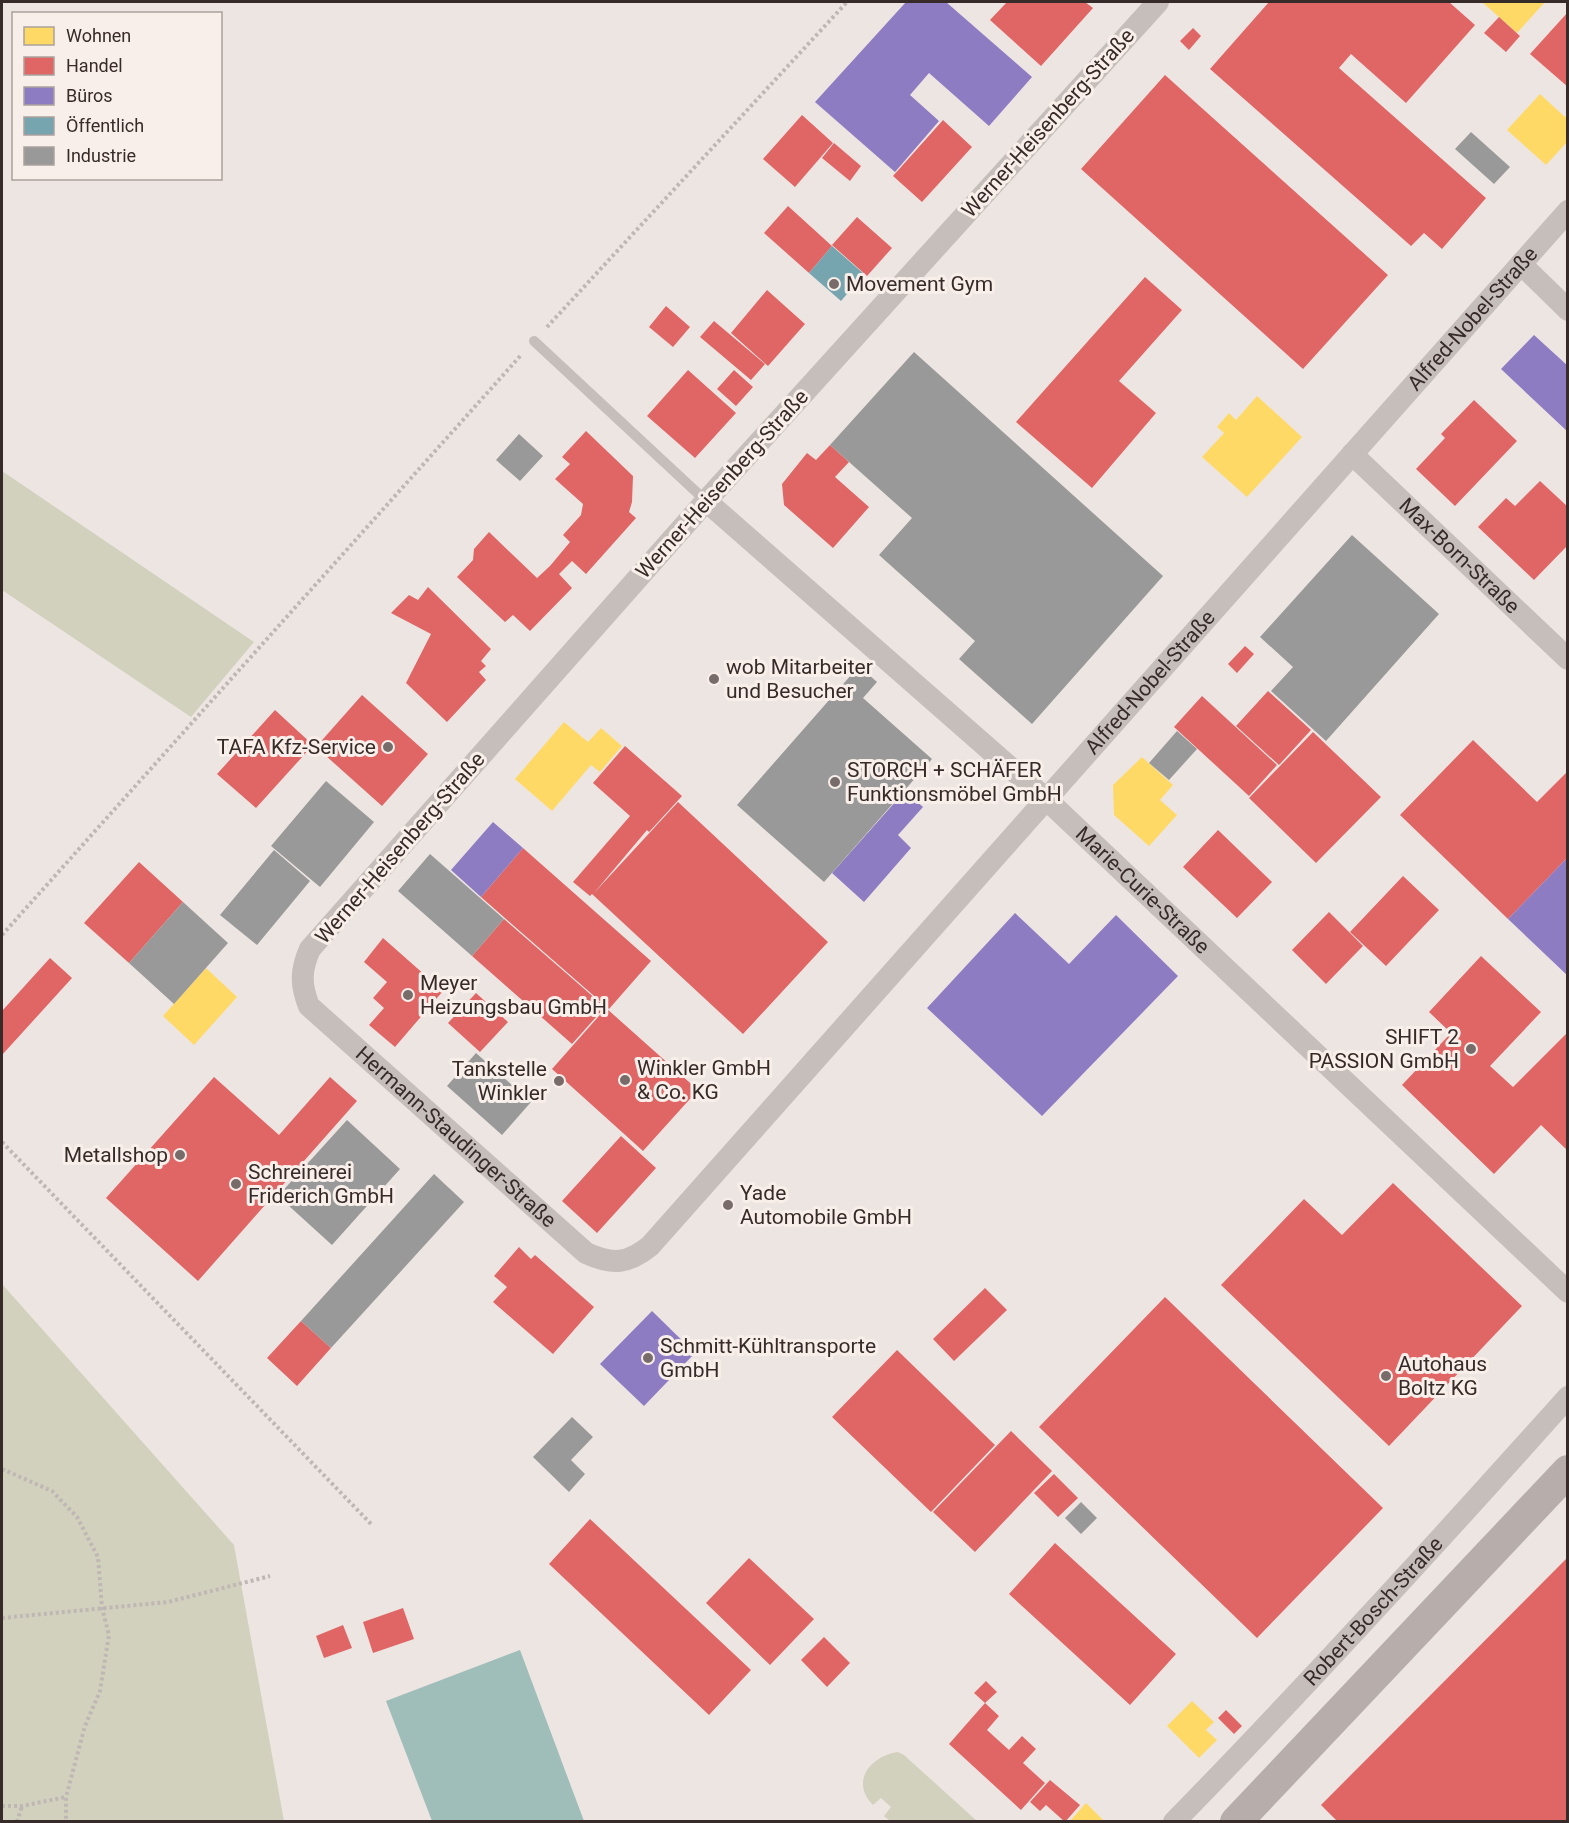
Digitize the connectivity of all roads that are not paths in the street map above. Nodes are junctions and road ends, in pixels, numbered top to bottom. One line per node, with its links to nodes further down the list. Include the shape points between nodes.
1 (1158, 2): 7 (street, Werner-Heisenberg-Straße)
2 (1568, 212): 3 (street, Alfred-Nobel-Straße)
3 (1521, 264): 4 (street); 6 (street, Alfred-Nobel-Straße)
4 (1568, 310)
5 (534, 341): 7 (lane)
6 (1352, 454): 8 (street, Max-Born-Straße); 9 (street, Alfred-Nobel-Straße)
7 (706, 501): 9 (street, Marie-Curie-Straße); 10 (street, Werner-Heisenberg-Straße, via 310,949)
8 (1568, 659)
9 (1046, 799): 11 (street, Alfred-Nobel-Straße); 12 (street, Marie-Curie-Straße)
10 (302, 976): 11 (street, Hermann-Staudinger-Straße, via 309,1005 586,1253 617,1262)
11 (636, 1258)
12 (1568, 1292)
13 (1568, 1397): 15 (street, Robert-Bosch-Straße, via 1269,1725)
14 (1568, 1471): 16 (main road)
15 (1174, 1821)
16 (1236, 1821)

